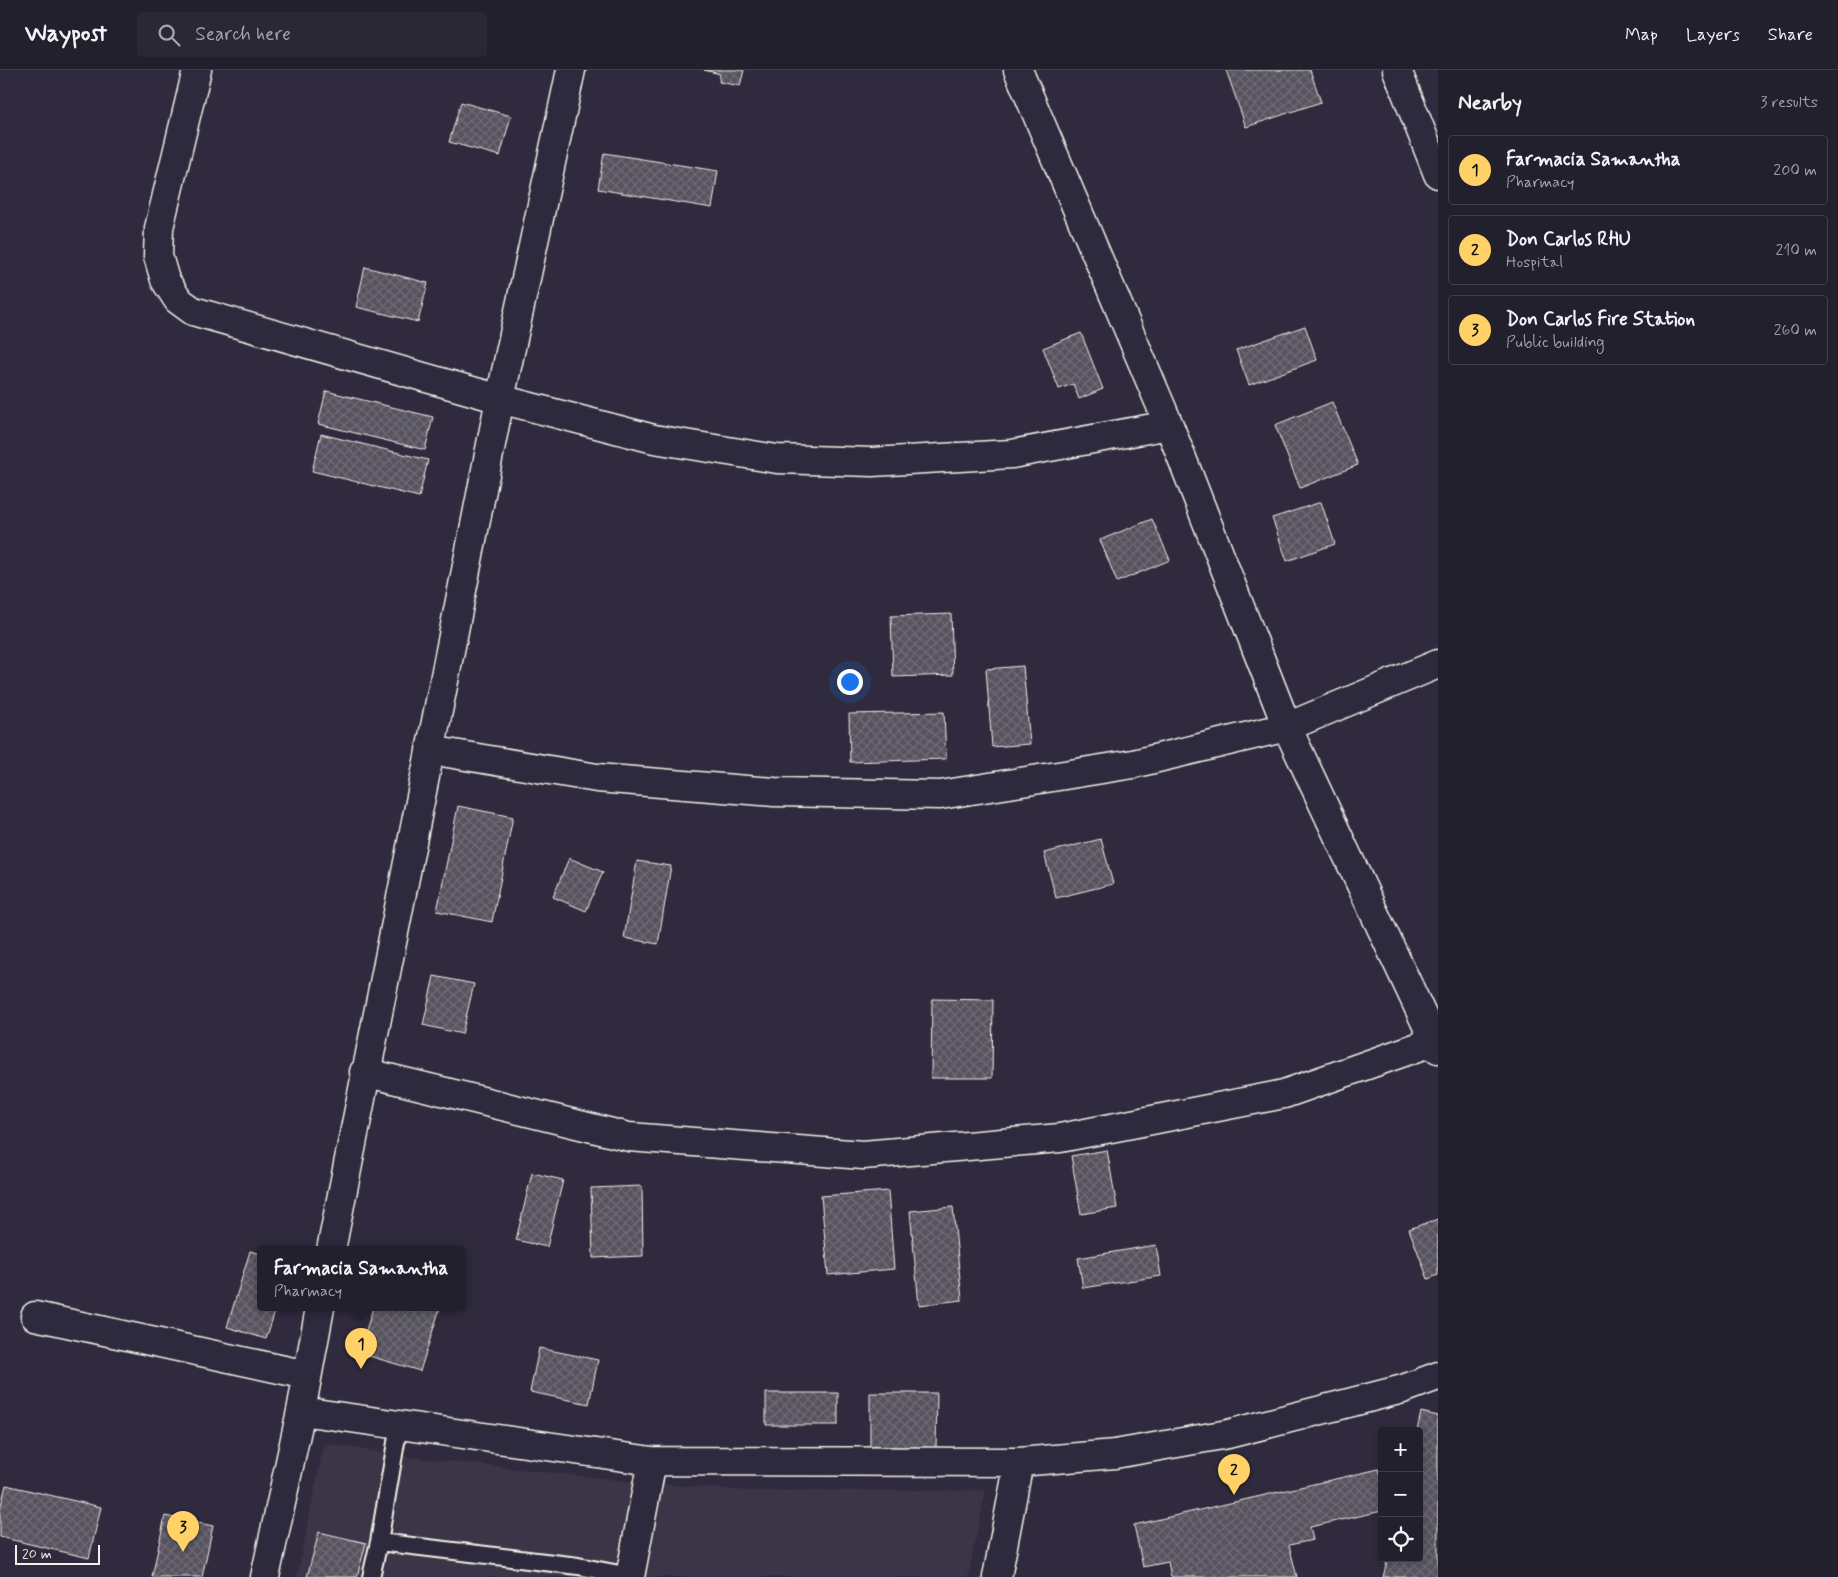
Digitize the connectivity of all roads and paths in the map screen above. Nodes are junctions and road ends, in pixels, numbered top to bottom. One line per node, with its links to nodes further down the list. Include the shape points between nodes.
1 (197, 70): 6 (street, via 159,228 158,256 165,280 178,300 193,311)
2 (571, 70): 6 (street)
3 (1018, 70): 7 (street)
4 (1397, 70): 5 (street)
5 (1438, 174)
6 (500, 399): 7 (street, via 654,439 777,459 872,462 1012,454); 10 (street)
7 (1169, 425): 9 (street)
8 (1438, 664): 9 (street)
9 (1288, 727): 10 (street, via 1133,764 940,794 774,792 597,778); 11 (street)
10 (430, 750): 12 (street)
11 (1437, 1043): 12 (street, via 1284,1094 1060,1138 862,1155 630,1137)
12 (364, 1072): 13 (street)
13 (332, 1246)
14 (319, 1311): 16 (street)
15 (35, 1316): 16 (street)
16 (307, 1375): 18 (street)
17 (1438, 1376): 21 (street, via 1403,1389 1228,1434 1115,1454)
18 (301, 1411): 19 (street); 24 (street)
19 (399, 1425): 20 (street); 22 (lane)
20 (652, 1461): 21 (street); 23 (street)
21 (1019, 1462): 26 (street)
22 (378, 1542): 23 (lane, via 578,1566); 25 (lane)
23 (630, 1576)
24 (265, 1577)
25 (371, 1577)
26 (997, 1577)

